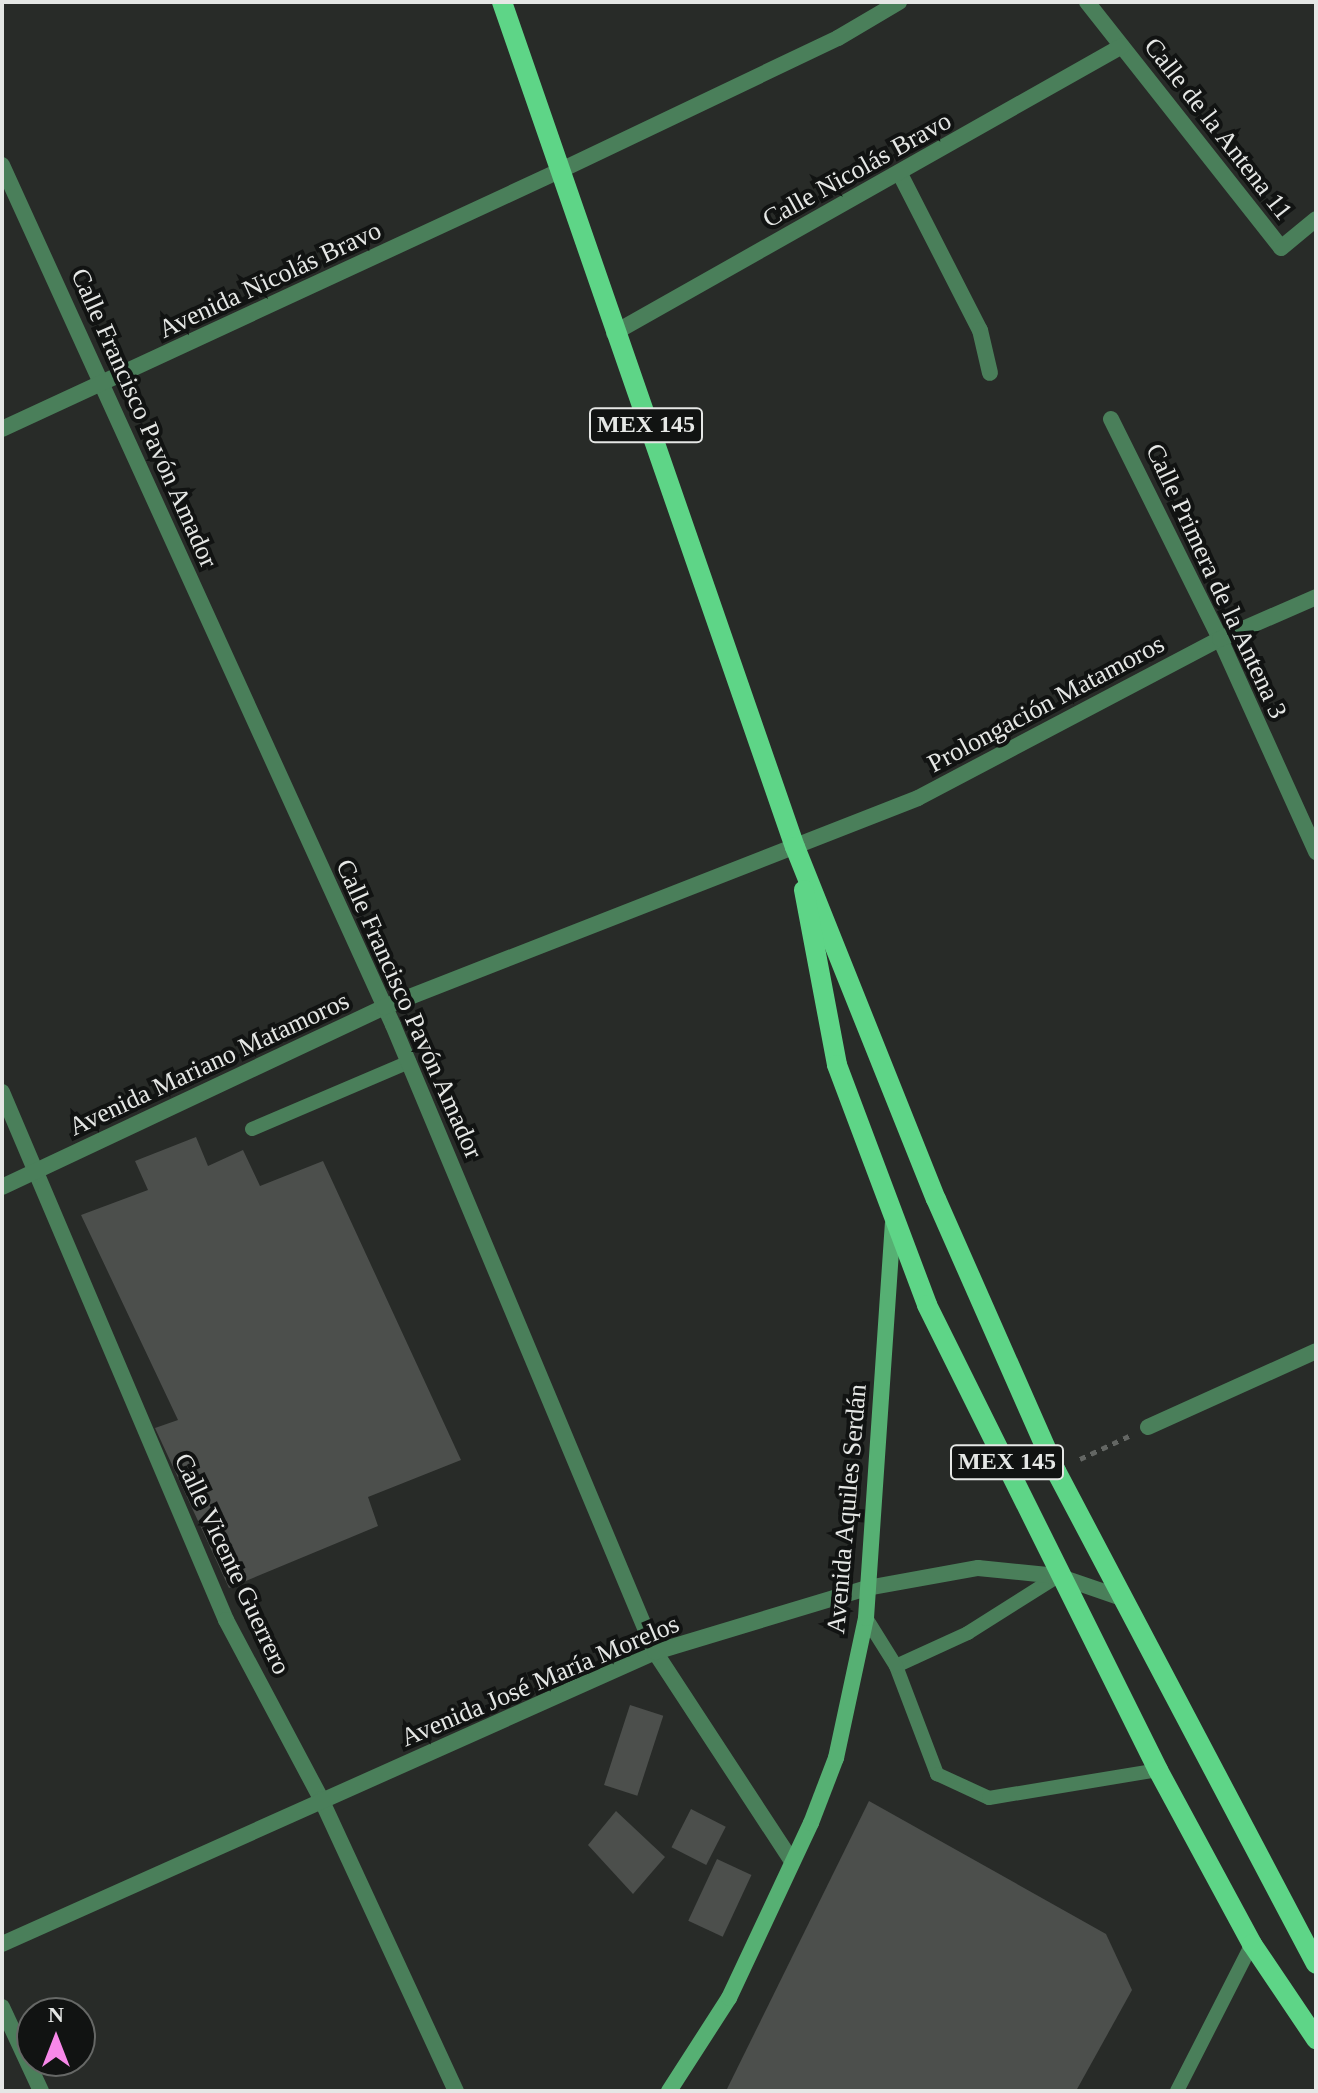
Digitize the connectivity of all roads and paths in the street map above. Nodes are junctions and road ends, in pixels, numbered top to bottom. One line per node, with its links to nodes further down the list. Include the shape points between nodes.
1 (502, 2): 6 (main road, MEX 145)
2 (899, 2): 6 (street, Avenida Nicolás Bravo, via 838,38)
3 (1087, 2): 4 (street, Calle de la Antena 11)
4 (1122, 46): 7 (street, Calle Nicolás Bravo); 8 (street, Calle de la Antena 11, via 1281,248)
5 (2, 165): 11 (street, Calle Francisco Pavón Amador)
6 (557, 172): 9 (main road, MEX 145); 11 (street, Avenida Nicolás Bravo)
7 (900, 174): 9 (street, Calle Nicolás Bravo); 10 (street, via 980,330)
8 (1316, 219)
9 (614, 333): 16 (main road, MEX 145)
10 (990, 373)
11 (104, 385): 13 (street, Avenida Nicolás Bravo); 18 (street, Calle Francisco Pavón Amador)
12 (1111, 419): 15 (street, Calle Primera de la Antena 3)
13 (2, 429)
14 (1316, 597): 15 (street, Prolongación Matamoros)
15 (1220, 639): 16 (street, Prolongación Matamoros, via 918,798); 17 (street, Calle Primera de la Antena 3)
16 (795, 847): 18 (street, Avenida Mariano Matamoros); 24 (main road, MEX 145, via 837,1065); 27 (main road, MEX 145, via 936,1199)
17 (1316, 852)
18 (384, 1007): 19 (street, Calle Francisco Pavón Amador); 22 (street, Avenida Mariano Matamoros)
19 (409, 1062): 21 (lane); 32 (street, Calle Francisco Pavón Amador)
20 (2, 1092): 22 (street, Calle Vicente Guerrero)
21 (252, 1129)
22 (36, 1172): 23 (street, Avenida Mariano Matamoros); 35 (street, Calle Vicente Guerrero, via 226,1620)
23 (2, 1187)
24 (893, 1224): 28 (main road, MEX 145); 29 (street, Avenida Aquiles Serdán)
25 (1316, 1351): 26 (street)
26 (1148, 1427): 27 (path)
27 (1056, 1471): 30 (main road, MEX 145)
28 (1058, 1576): 29 (street, Avenida José María Morelos, via 978,1568); 30 (street, Avenida José María Morelos); 33 (lane, via 968,1633); 34 (main road, MEX 145)
29 (867, 1588): 31 (street, Avenida Aquiles Serdán); 32 (street, Avenida José María Morelos)
30 (1122, 1598): 39 (main road, MEX 145)
31 (866, 1618): 33 (lane); 36 (street, Avenida Aquiles Serdán, via 836,1758)
32 (655, 1652): 35 (street, Avenida José María Morelos, via 406,1766); 36 (street, Calle Francisco Pavón Amador)
33 (896, 1666): 34 (lane, via 937,1774 989,1798)
34 (1158, 1770): 38 (main road, MEX 145)
35 (321, 1799): 37 (street, Avenida José María Morelos); 44 (street, Calle Vicente Guerrero)
36 (792, 1861): 45 (street, Avenida Aquiles Serdán, via 729,1998)
37 (2, 1944)
38 (1252, 1944): 41 (main road, MEX 145); 42 (lane)
39 (1316, 1964)
40 (2, 2007): 43 (street)
41 (1316, 2039)
42 (1182, 2088)
43 (41, 2091)
44 (456, 2091)
45 (669, 2091)

